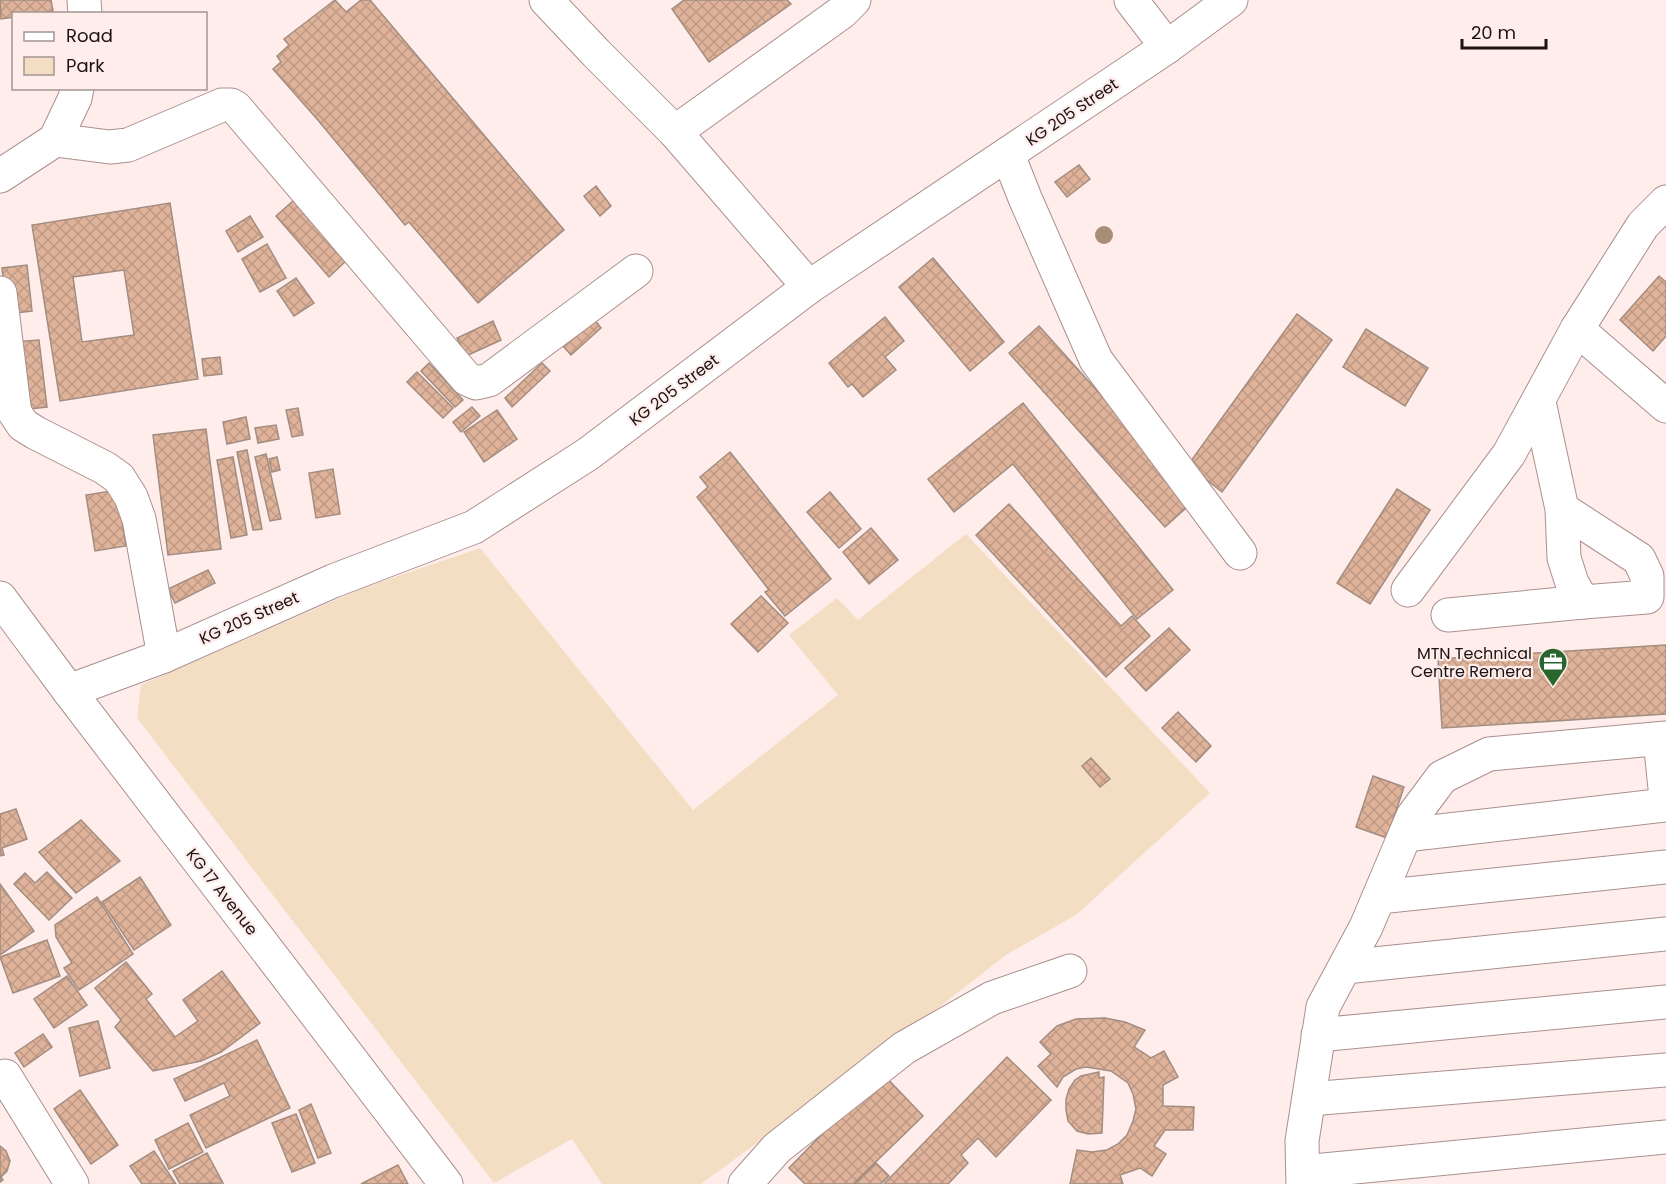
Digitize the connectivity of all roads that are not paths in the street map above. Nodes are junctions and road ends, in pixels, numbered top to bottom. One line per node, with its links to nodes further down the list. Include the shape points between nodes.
1 (546, 0): 7 (street)
2 (854, 0): 7 (street)
3 (1131, 0): 5 (street)
4 (1231, 0): 5 (street, KG 205 Street)
5 (1167, 47): 9 (street, KG 205 Street)
6 (77, 90): 8 (street)
7 (675, 132): 13 (street)
8 (55, 140): 10 (street); 12 (street, via 110,147 128,145 222,105 231,105 467,379 476,383 489,380)
9 (1008, 155): 13 (street, KG 205 Street); 19 (street, via 1096,360)
10 (0, 176)
11 (1666, 202): 15 (street, via 1643,225)
12 (636, 271)
13 (809, 287): 25 (street, KG 205 Street, via 588,454 474,527 333,580)
14 (0, 293): 25 (street, via 15,412 23,425 120,478 131,497 139,519)
15 (1577, 329): 16 (street); 17 (street)
16 (1539, 402): 18 (street); 20 (street, via 1509,454)
17 (1666, 405)
18 (1562, 509): 21 (street, via 1639,559); 23 (street, via 1564,558)
19 (1240, 553)
20 (1408, 590)
21 (1656, 596): 23 (street)
22 (0, 598): 26 (street, KG 17 Avenue)
23 (1583, 602): 24 (street)
24 (1448, 615)
25 (164, 656): 26 (street, KG 205 Street)
26 (69, 691): 44 (street, KG 17 Avenue)
27 (1663, 738): 28 (street); 30 (street, via 1489,754 1442,777 1413,816)
28 (1666, 798)
29 (1666, 805): 30 (street)
30 (1405, 835): 32 (street)
31 (1666, 867): 32 (street)
32 (1379, 897): 34 (street)
33 (1666, 933): 34 (street)
34 (1345, 967): 37 (street, via 1323,1007)
35 (1070, 970): 45 (street, via 992,998 904,1048 777,1148)
36 (1666, 1002): 37 (street)
37 (1318, 1035): 40 (street)
38 (1666, 1070): 40 (street)
39 (5, 1076): 43 (street)
40 (1309, 1099): 42 (street, via 1302,1141)
41 (1666, 1137): 42 (street)
42 (1303, 1178)
43 (72, 1184)
44 (446, 1184)
45 (745, 1184)

